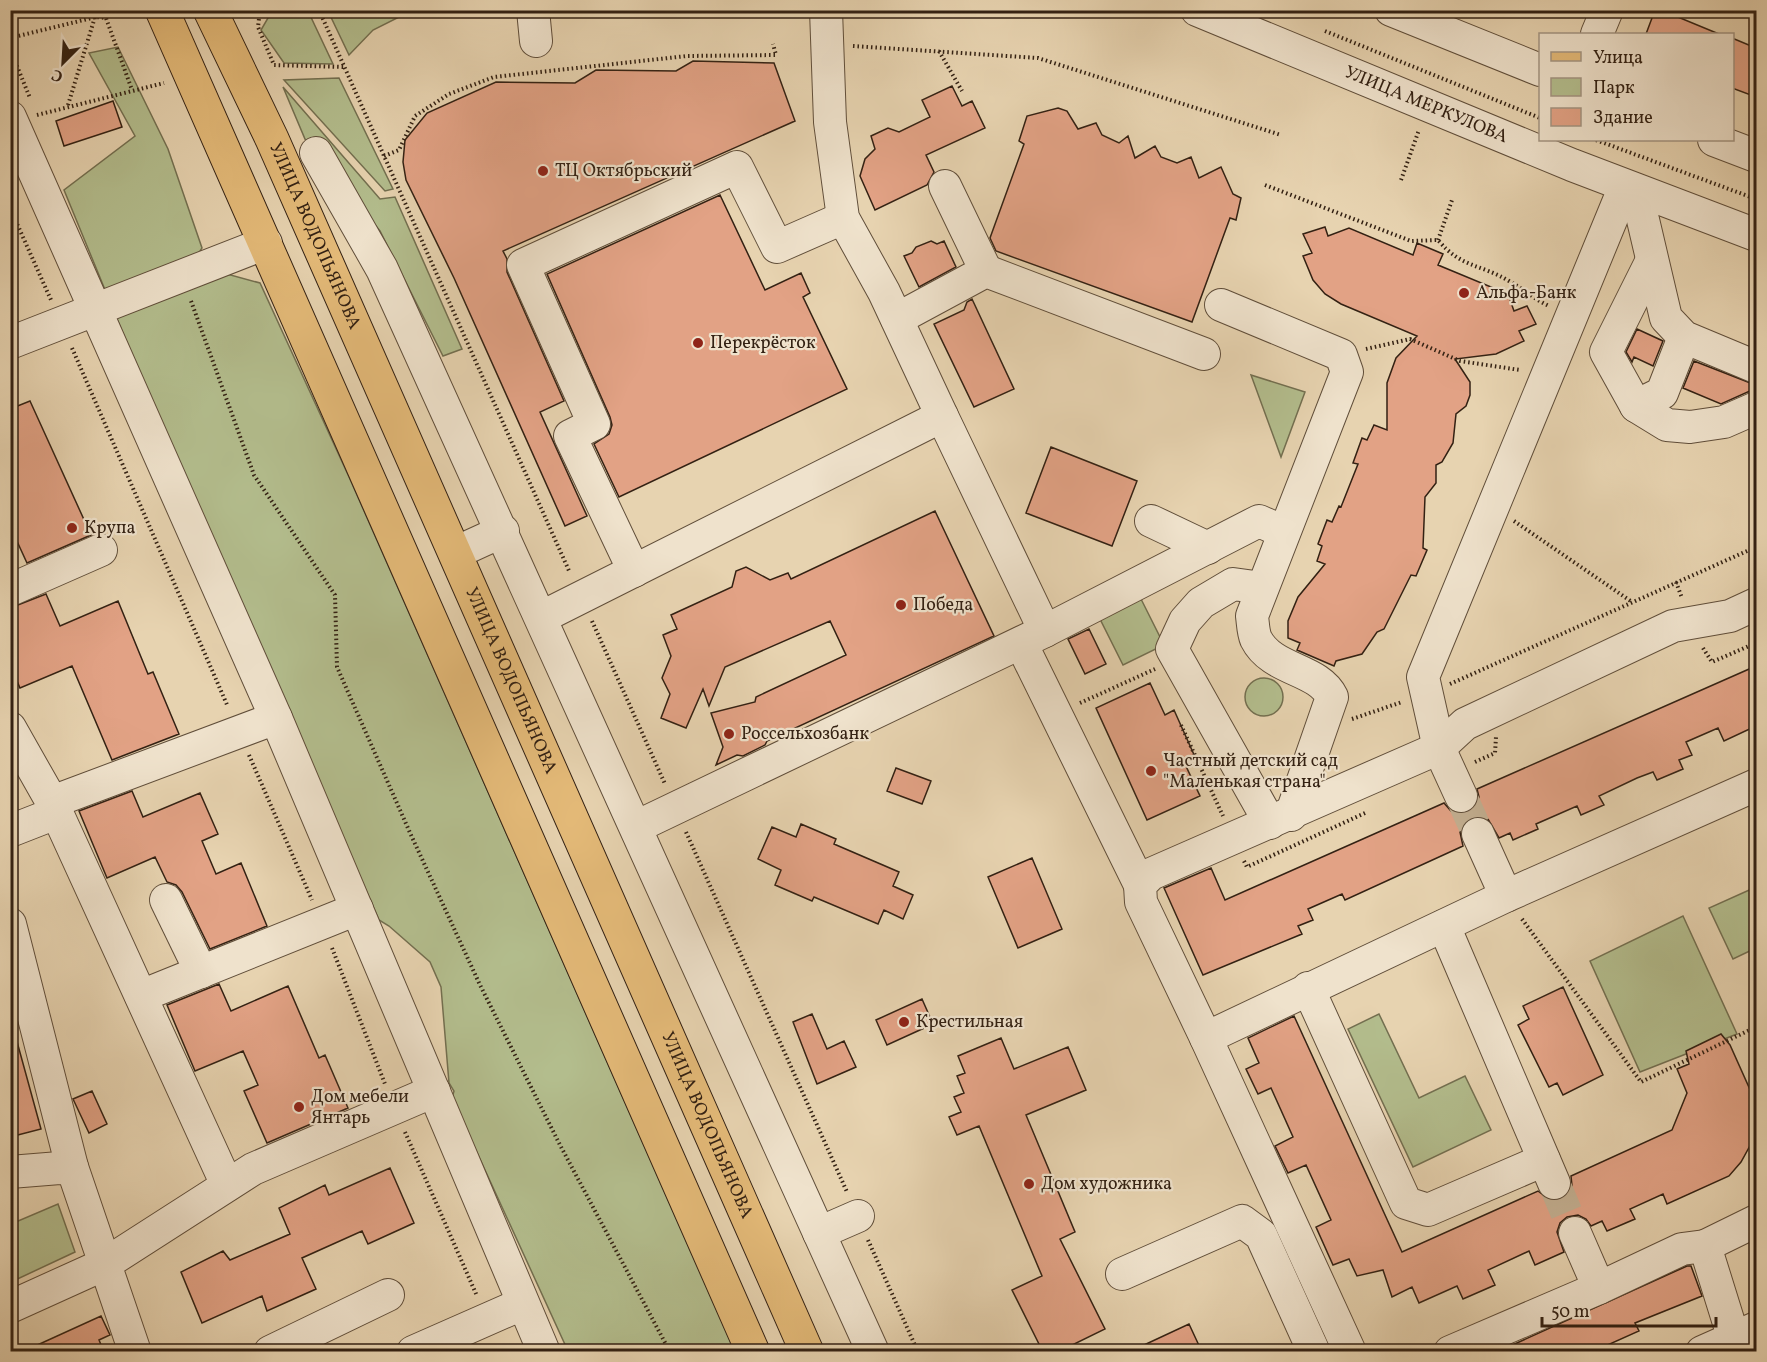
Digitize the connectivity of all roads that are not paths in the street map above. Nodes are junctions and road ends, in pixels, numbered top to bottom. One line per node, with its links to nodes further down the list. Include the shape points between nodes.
1 (162, 10): 18 (main road)
2 (210, 10): 36 (main road, УЛИЦА ВОДОПЬЯНОВА, via 272,139)
3 (826, 10): 16 (street, via 830,122)
4 (1197, 10): 11 (street, УЛИЦА МЕРКУЛОВА, via 1428,106)
5 (1391, 10): 8 (street)
6 (1607, 10): 7 (street)
7 (1597, 33)
8 (1539, 70)
9 (10, 117): 22 (street)
10 (1717, 141): 13 (street)
11 (1553, 148): 15 (street, УЛИЦА МЕРКУЛОВА)
12 (316, 153): 32 (street, via 382,269)
13 (1756, 156)
14 (945, 186): 20 (street)
15 (1631, 188): 17 (street, УЛИЦА МЕРКУЛОВА); 19 (street); 45 (street, via 1571,316 1423,677)
16 (843, 218): 23 (street); 37 (street, via 777,247 737,167 523,265 594,424 570,436)
17 (1756, 235)
18 (266, 243): 22 (street); 83 (main road)
19 (1651, 262): 24 (street, via 1666,318); 28 (street, via 1606,352)
20 (986, 271): 23 (street); 26 (street)
21 (1221, 305): 33 (street, via 1341,356 1347,372)
22 (94, 309): 25 (street); 43 (street)
23 (897, 319): 30 (street)
24 (1684, 337): 27 (street); 28 (street, via 1662,393)
25 (10, 343)
26 (1204, 354)
27 (1756, 367)
28 (1636, 406): 29 (street, via 1667,424 1690,427 1724,422)
29 (1756, 408)
30 (942, 416): 37 (street); 42 (street)
31 (1151, 521): 34 (street)
32 (502, 531): 36 (street); 41 (street)
33 (1284, 532): 34 (street, via 1259,521); 39 (street)
34 (1208, 548): 42 (street)
35 (101, 550): 38 (street)
36 (455, 553): 84 (main road, УЛИЦА ВОДОПЬЯНОВА)
37 (634, 571): 41 (street)
38 (12, 585)
39 (1262, 588): 49 (street, via 1252,616 1256,638 1270,657 1327,686 1332,697 1323,728); 49 (street, via 1233,584 1201,603 1185,621 1172,649)
40 (1756, 604): 45 (street, via 1730,616 1673,626 1465,724)
41 (542, 617): 50 (street)
42 (1033, 637): 50 (street); 53 (street)
43 (276, 718): 48 (street); 56 (street)
44 (10, 728): 48 (street)
45 (1439, 748): 47 (street); 49 (street)
46 (1756, 785): 54 (street)
47 (1461, 796)
48 (54, 808): 51 (street); 61 (street)
49 (1281, 819): 53 (street, via 1151,874)
50 (636, 827): 69 (street)
51 (10, 831)
52 (1478, 834): 54 (street)
53 (1140, 885): 62 (street, via 1142,902)
54 (1506, 896): 58 (street)
55 (166, 900): 59 (street)
56 (357, 909): 59 (street); 63 (street)
57 (10, 924): 64 (street)
58 (1444, 927): 60 (street); 60 (street, via 1549,1172 1428,1210 1406,1203)
59 (201, 972): 61 (street)
60 (1308, 988): 62 (street)
61 (141, 996): 66 (street)
62 (1206, 1038): 87 (street)
63 (434, 1091): 66 (street, via 252,1169); 76 (street)
64 (72, 1167): 65 (street); 72 (street)
65 (10, 1172)
66 (227, 1185): 72 (street)
67 (858, 1216): 69 (street)
68 (1756, 1221): 71 (street)
69 (819, 1233): 85 (street)
70 (1575, 1233): 74 (street)
71 (1706, 1246): 74 (street, via 1682,1249); 78 (street)
72 (105, 1264): 77 (street); 79 (street)
73 (1122, 1274): 86 (street, via 1242,1221 1261,1235)
74 (1599, 1288): 88 (street)
75 (388, 1295): 80 (street)
76 (522, 1304): 81 (street); 82 (street)
77 (10, 1307)
78 (1742, 1340): 89 (street)
79 (135, 1352)
80 (270, 1352)
81 (413, 1352)
82 (544, 1352)
83 (753, 1352)
84 (807, 1352)
85 (873, 1352)
86 (1314, 1352)
87 (1350, 1352)
88 (1450, 1352)
89 (1701, 1352)

